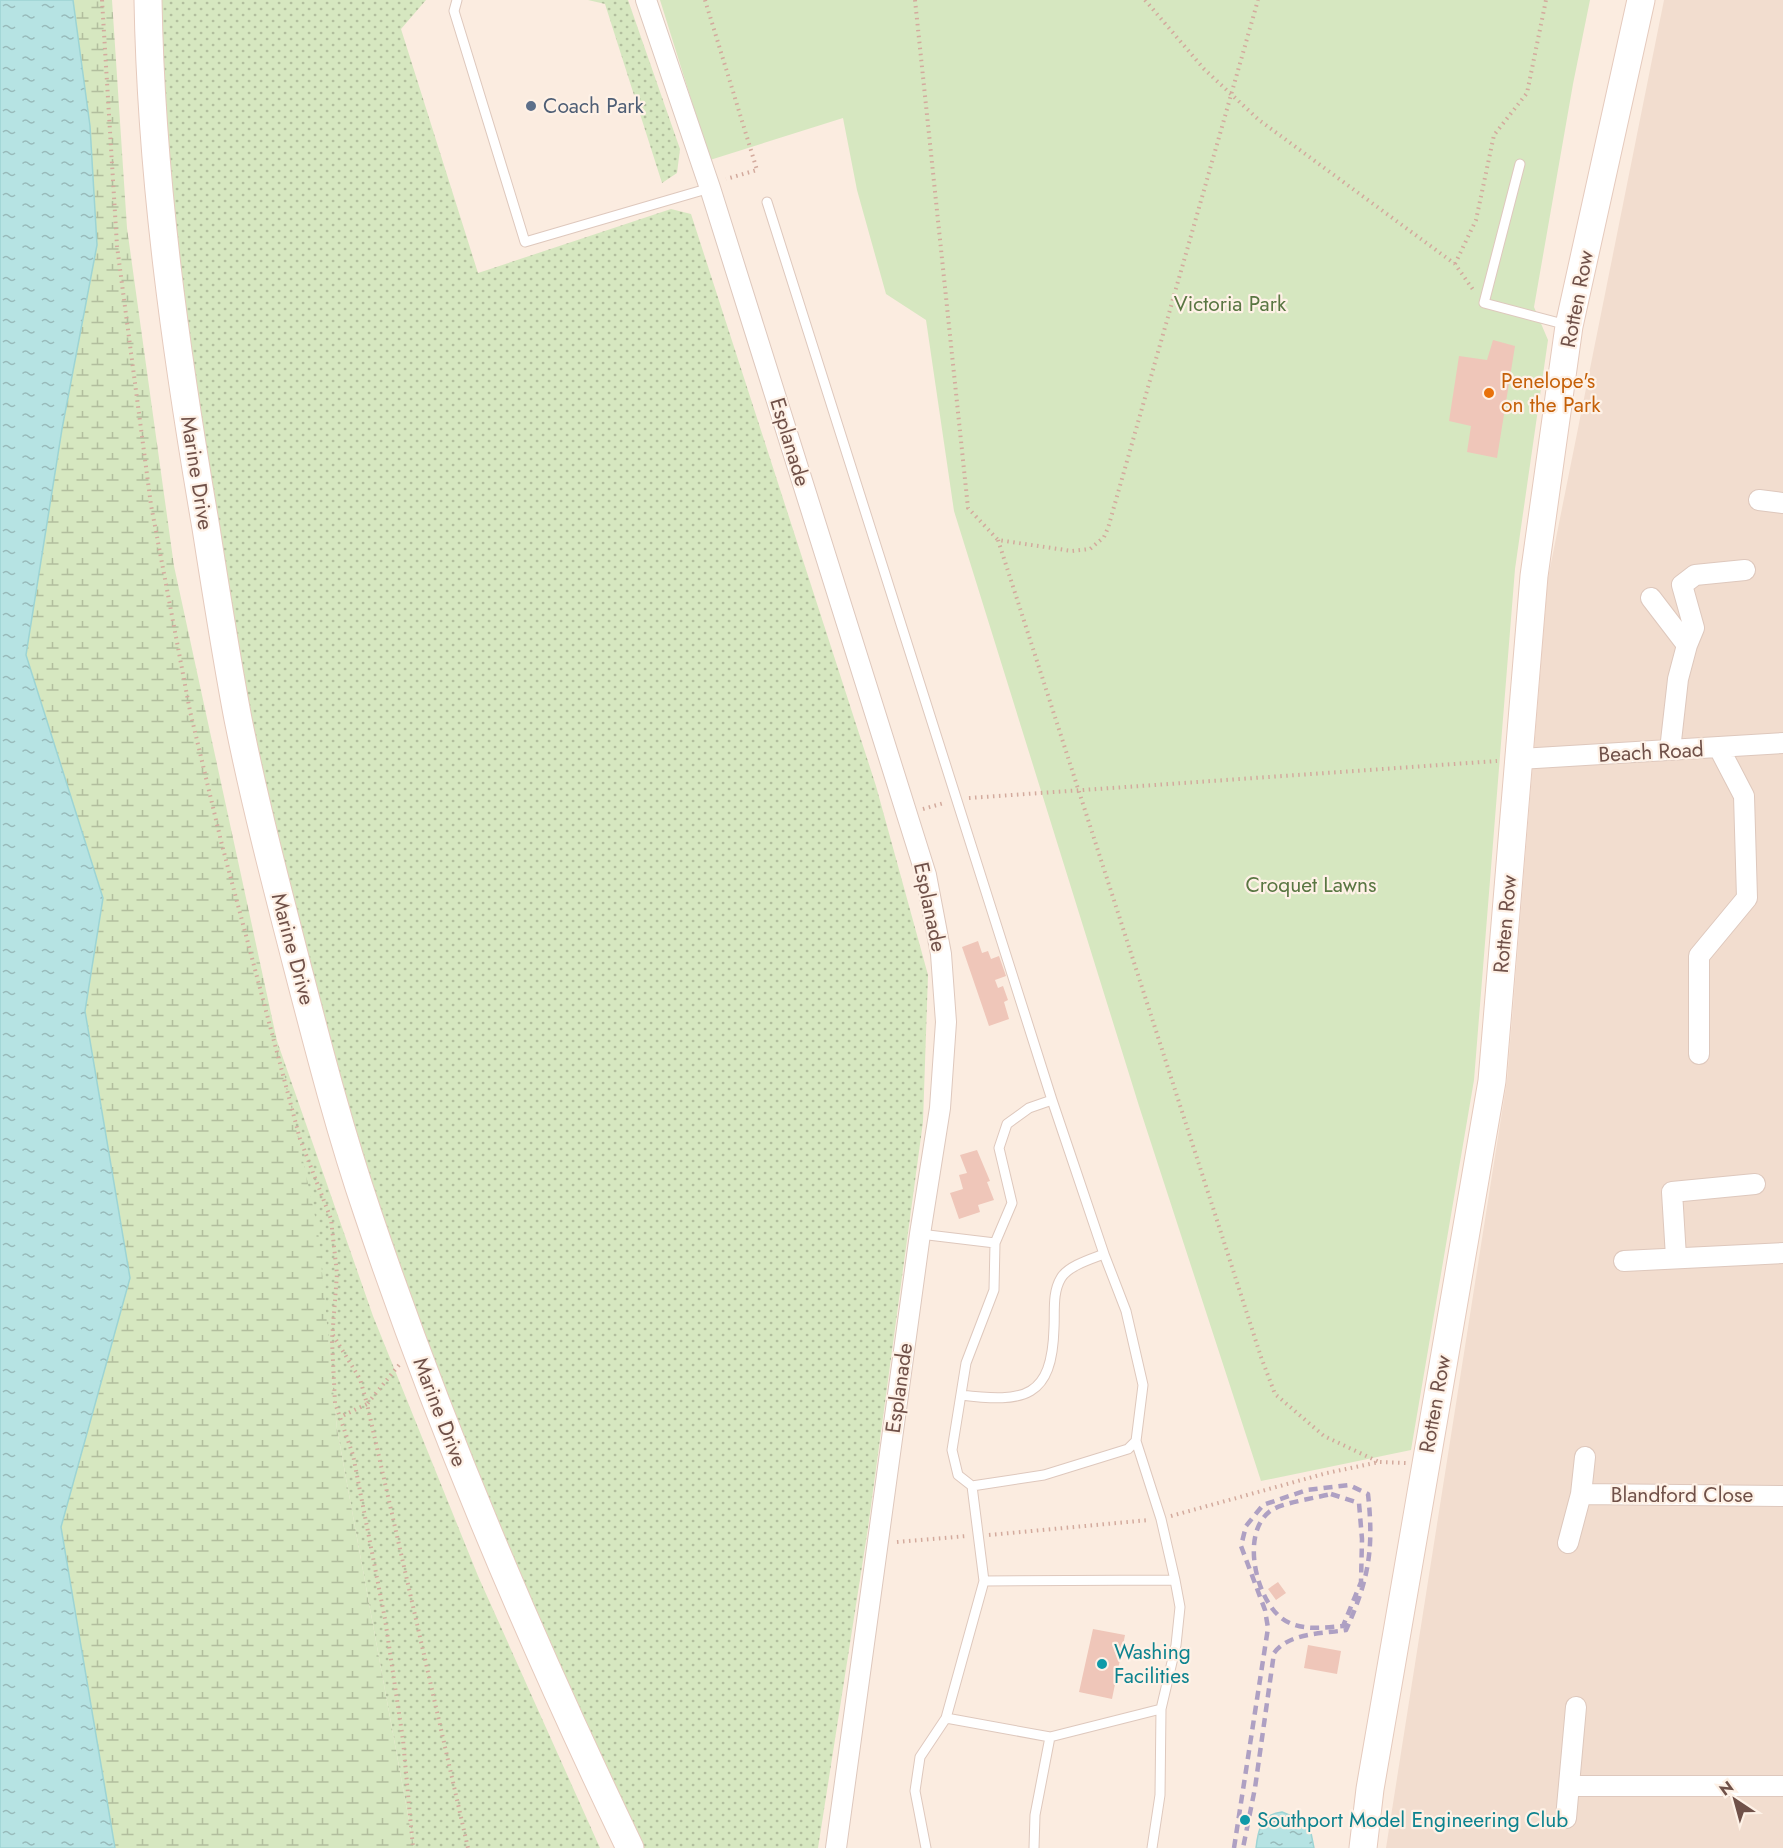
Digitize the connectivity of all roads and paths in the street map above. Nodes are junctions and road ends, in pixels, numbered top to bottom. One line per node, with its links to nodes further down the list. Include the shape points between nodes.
1 (102, 0): 40 (path, via 117,246 151,505 190,711 222,845 300,1139 331,1219 337,1274)
2 (148, 0): 63 (street, Marine Drive, via 170,298 237,715 270,863 329,1088 367,1212 428,1384 509,1587)
3 (457, 0): 13 (lane, via 454,11 525,242)
4 (646, 0): 13 (street, Esplanade)
5 (705, 0): 13 (path, via 757,170)
6 (915, 0): 20 (path, via 968,508)
7 (1145, 0): 11 (path)
8 (1258, 0): 11 (path)
9 (1545, 0): 15 (path, via 1527,93 1494,135 1476,220)
10 (1641, 0): 17 (street, Rotten Row)
11 (1231, 97): 15 (path); 20 (path, via 1104,537 1081,551)
12 (1520, 164): 16 (lane)
13 (709, 186): 30 (street, Esplanade)
14 (767, 202): 29 (lane)
15 (1455, 264): 16 (path)
16 (1484, 303): 17 (lane)
17 (1569, 326): 27 (street, Rotten Row, via 1534,576)
18 (1759, 500): 19 (street)
19 (1783, 503)
20 (998, 540): 28 (path)
21 (1745, 570): 23 (street, via 1695,575 1682,585 1694,628)
22 (1651, 598): 23 (street)
23 (1687, 645): 26 (street, via 1678,679)
24 (1783, 743): 25 (street, Beach Road)
25 (1719, 748): 26 (street, Beach Road); 31 (street, via 1744,796 1747,898 1699,956)
26 (1670, 750): 27 (street, Beach Road)
27 (1519, 759): 28 (path); 68 (street, Rotten Row, via 1492,1081 1387,1684)
28 (1077, 788): 29 (path); 47 (path, via 1275,1394 1324,1437)
29 (956, 799): 30 (path); 32 (lane)
30 (906, 814): 34 (street, Esplanade, via 933,911 946,1022 940,1108)
31 (1699, 1054)
32 (1052, 1100): 35 (lane, via 1029,1108 1007,1124 999,1148 1012,1203); 37 (lane)
33 (1755, 1184): 38 (street, via 1672,1192)
34 (920, 1234): 35 (lane); 64 (street, Esplanade)
35 (995, 1243): 42 (lane, via 994,1290 966,1363)
36 (1783, 1253): 38 (street)
37 (1104, 1254): 42 (lane, via 1061,1277 1054,1303 1051,1359 1038,1388 1001,1398); 45 (lane, via 1126,1311 1143,1385)
38 (1676, 1257): 39 (street)
39 (1624, 1261)
40 (333, 1335): 43 (path, via 360,1379); 44 (path, via 335,1402)
41 (404, 1360): 43 (path)
42 (961, 1395): 48 (lane, via 953,1462 958,1474)
43 (367, 1404): 44 (path); 62 (path)
44 (340, 1418): 61 (path, via 353,1455 385,1619 403,1740)
45 (1136, 1441): 48 (lane, via 1128,1449 1044,1475); 52 (lane)
46 (1585, 1457): 49 (street, Blandford Close)
47 (1379, 1462)
48 (972, 1486): 53 (lane)
49 (1581, 1494): 50 (street, Blandford Close); 51 (street, Blandford Close)
50 (1783, 1496)
51 (1568, 1543)
52 (1175, 1580): 53 (lane); 55 (lane, via 1180,1607 1176,1646)
53 (984, 1581): 56 (lane)
54 (1576, 1707): 58 (street)
55 (1161, 1709): 57 (lane); 67 (lane, via 1160,1795)
56 (946, 1718): 57 (lane); 65 (lane, via 920,1757 915,1791)
57 (1050, 1737): 66 (lane, via 1035,1815)
58 (1570, 1786): 59 (street); 60 (street)
59 (1783, 1786)
60 (1566, 1818)
61 (413, 1848)
62 (468, 1848)
63 (630, 1848)
64 (836, 1848)
65 (926, 1848)
66 (1034, 1848)
67 (1152, 1848)
68 (1363, 1848)

